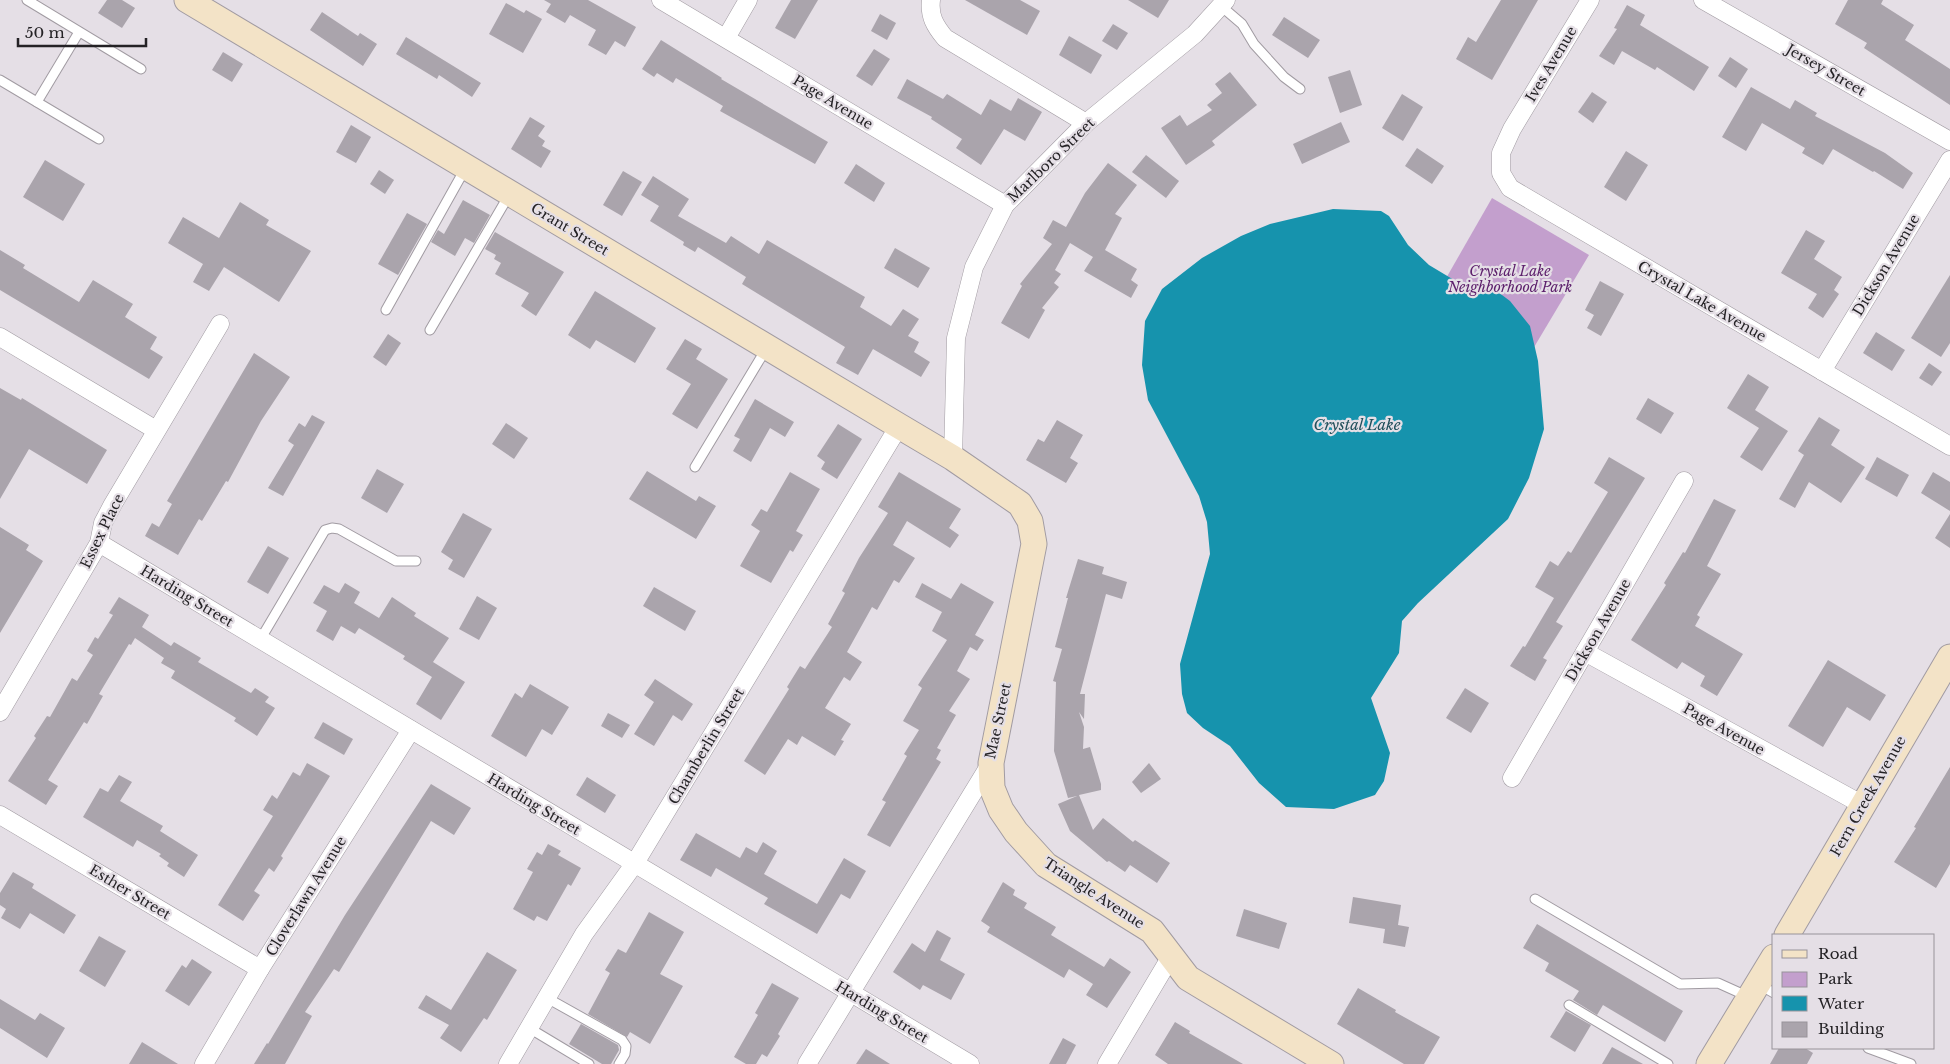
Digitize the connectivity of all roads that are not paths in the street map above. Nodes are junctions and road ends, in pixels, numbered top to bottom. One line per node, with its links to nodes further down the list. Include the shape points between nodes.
1 (27, 0): 9 (lane)
2 (187, 0): 20 (street, Grant Street)
3 (661, 0): 10 (street, Page Avenue)
4 (748, 0): 10 (street)
5 (931, 0): 15 (street, via 934,24 945,38)
6 (1590, 0): 16 (street, Ives Avenue)
7 (1703, 0): 18 (street, Jersey Street)
8 (1223, 3): 13 (lane, via 1284,78); 15 (street, Marlboro Street, via 1195,34)
9 (79, 32): 11 (lane); 14 (lane)
10 (726, 38): 22 (street, Page Avenue)
11 (141, 69)
12 (0, 80): 14 (lane)
13 (1300, 89)
14 (37, 102): 17 (lane)
15 (1086, 123): 22 (street, Marlboro Street)
16 (1512, 129): 28 (street, Crystal Lake Avenue, via 1501,153 1501,173 1510,188)
17 (99, 139)
18 (1950, 141)
19 (1950, 160): 28 (street, Dickson Avenue)
20 (466, 167): 21 (street, Grant Street); 23 (lane)
21 (510, 193): 25 (lane); 27 (street, Grant Street)
22 (1005, 205): 32 (street, Marlboro Street, via 974,267 956,338)
23 (386, 310)
24 (220, 324): 30 (street, Essex Place)
25 (430, 330)
26 (0, 337): 30 (street)
27 (767, 346): 29 (street, Grant Street); 33 (lane)
28 (1822, 371): 31 (street, Crystal Lake Avenue)
29 (899, 426): 32 (street, Grant Street); 46 (street, Chamberlin Street)
30 (156, 430): 35 (street, Essex Place, via 102,523)
31 (1950, 446)
32 (953, 458): 42 (street, Mae Street, via 1020,504 1030,521 1034,544)
33 (695, 467)
34 (1684, 481): 38 (street, Dickson Avenue)
35 (99, 543): 37 (street, Harding Street); 40 (street, Essex Place)
36 (416, 562): 37 (lane, via 396,561 339,529 326,530)
37 (260, 640): 41 (street, Harding Street)
38 (1585, 652): 43 (street, Dickson Avenue); 44 (street, Page Avenue)
39 (1950, 657): 44 (street, Fern Creek Avenue)
40 (0, 712)
41 (411, 730): 46 (street, Harding Street); 51 (street, Cloverlawn Avenue)
42 (991, 762): 49 (street, Triangle Avenue, via 992,788 1001,810 1046,865 1152,932); 53 (street, Mae Street)
43 (1512, 778)
44 (1863, 805): 48 (street, Fern Creek Avenue)
45 (0, 815): 51 (street, Esther Street)
46 (635, 864): 53 (street, Harding Street); 54 (street, Chamberlin Street, via 584,934)
47 (1536, 899): 52 (lane, via 1680,984 1718,983)
48 (1787, 934)
49 (1170, 958): 64 (street); 65 (street, Triangle Avenue, via 1188,978)
50 (1772, 962): 52 (street)
51 (260, 969): 58 (street, Cloverlawn Avenue)
52 (1760, 991): 67 (street)
53 (850, 993): 62 (street, Mae Street); 63 (street, Harding Street)
54 (547, 998): 56 (street, Chamberlin Street); 61 (lane, via 622,1040 626,1046 625,1054)
55 (1569, 1005): 66 (lane)
56 (529, 1028): 59 (street, Chamberlin Street); 60 (lane)
57 (1871, 1049): 68 (lane)
58 (204, 1064)
59 (508, 1064)
60 (589, 1064)
61 (619, 1064)
62 (807, 1064)
63 (970, 1064)
64 (1107, 1064)
65 (1331, 1064)
66 (1668, 1064)
67 (1709, 1064)
68 (1911, 1064)

